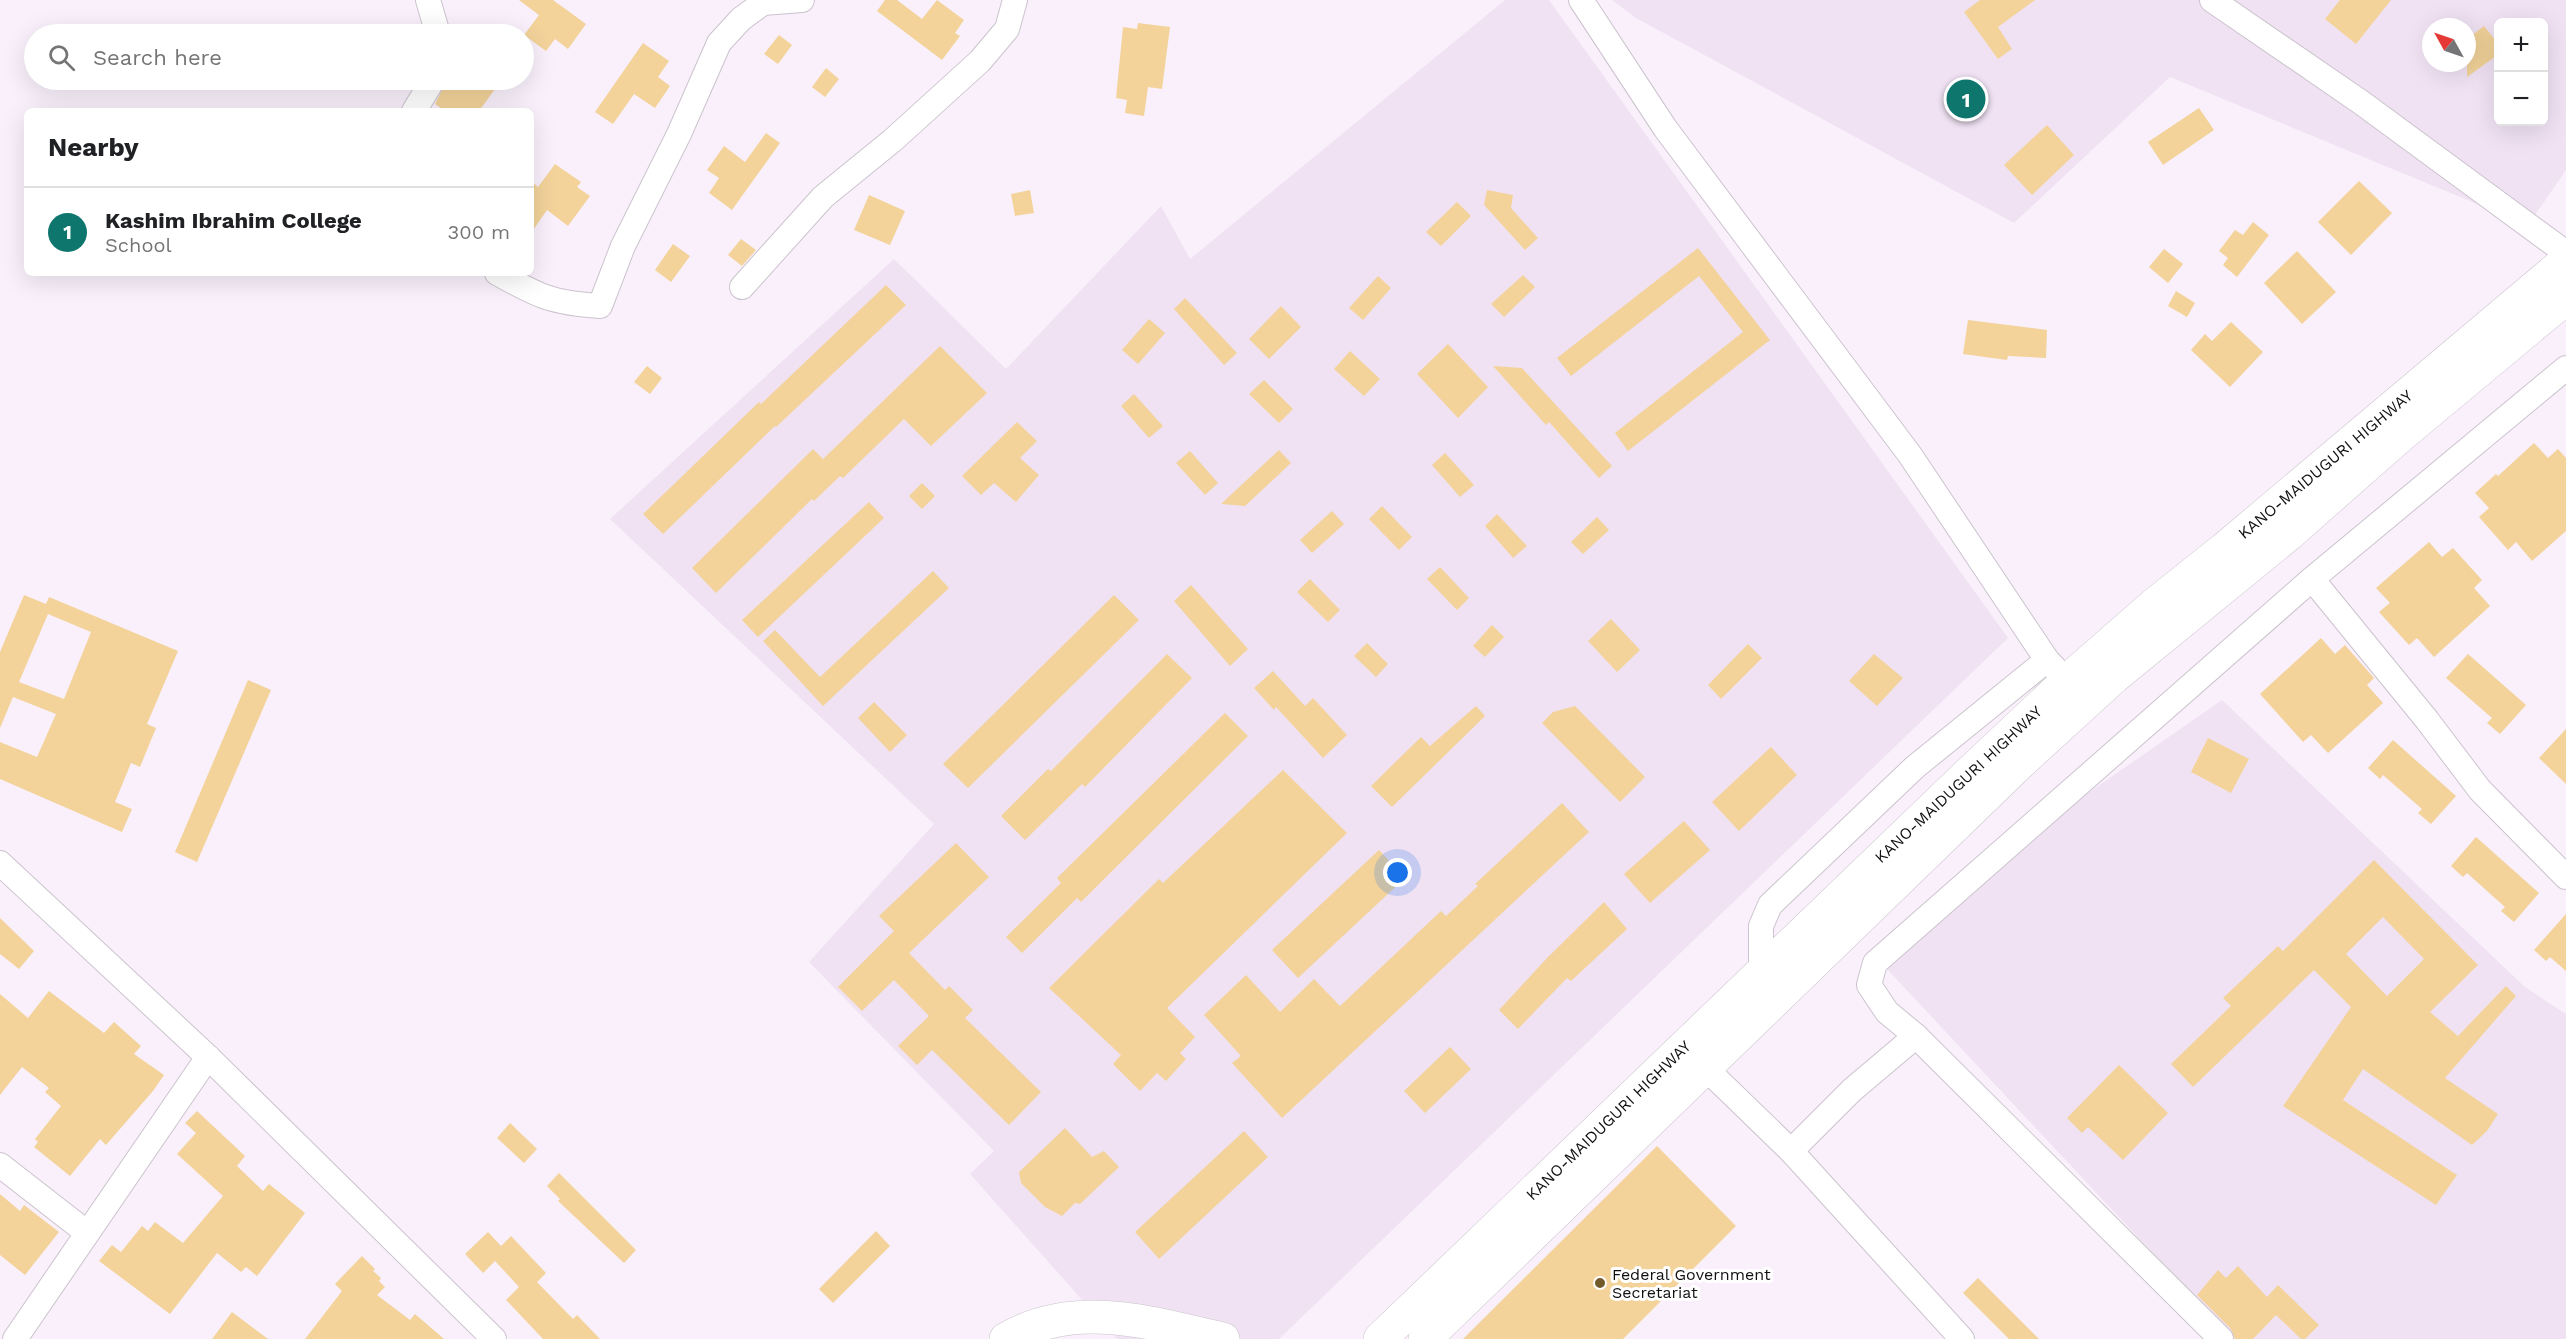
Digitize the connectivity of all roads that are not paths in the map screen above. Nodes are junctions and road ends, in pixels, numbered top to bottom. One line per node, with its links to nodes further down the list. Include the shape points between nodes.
1 (428, 0): 6 (street)
2 (802, 0): 11 (street, via 763,3 719,43 623,246 600,306 567,304 536,296)
3 (1015, 0): 12 (street, via 1006,29 980,61 823,197)
4 (1581, 0): 16 (street, via 1665,128 1910,455)
5 (2212, 0): 9 (street)
6 (435, 24)
7 (427, 90): 8 (street)
8 (416, 108)
9 (2566, 253)
10 (2566, 261): 16 (highway, KANO-MAIDUGURI HIGHWAY, via 2156,604)
11 (502, 276)
12 (742, 287)
13 (2566, 298): 21 (highway, KANO-MAIDUGURI HIGHWAY, via 2114,677)
14 (2566, 368): 15 (street)
15 (2312, 579): 18 (street, via 2480,790); 19 (street, via 1875,963 1869,985 1887,1012)
16 (2057, 671): 21 (highway, KANO-MAIDUGURI HIGHWAY, via 1761,972)
17 (0, 863): 20 (street)
18 (2566, 877)
19 (1916, 1036): 22 (street, via 1852,1090); 32 (street)
20 (207, 1057): 24 (street); 27 (street)
21 (1694, 1057): 22 (street); 25 (highway, KANO-MAIDUGURI HIGHWAY, via 1576,1152); 30 (highway, KANO-MAIDUGURI HIGHWAY)
22 (1791, 1150): 31 (street)
23 (0, 1165): 24 (street)
24 (86, 1232): 26 (street)
25 (1378, 1336)
26 (15, 1339)
27 (495, 1339)
28 (1006, 1339): 29 (highway, via 1041,1324 1124,1317)
29 (1223, 1339)
30 (1425, 1339)
31 (1962, 1339)
32 (2221, 1339)

